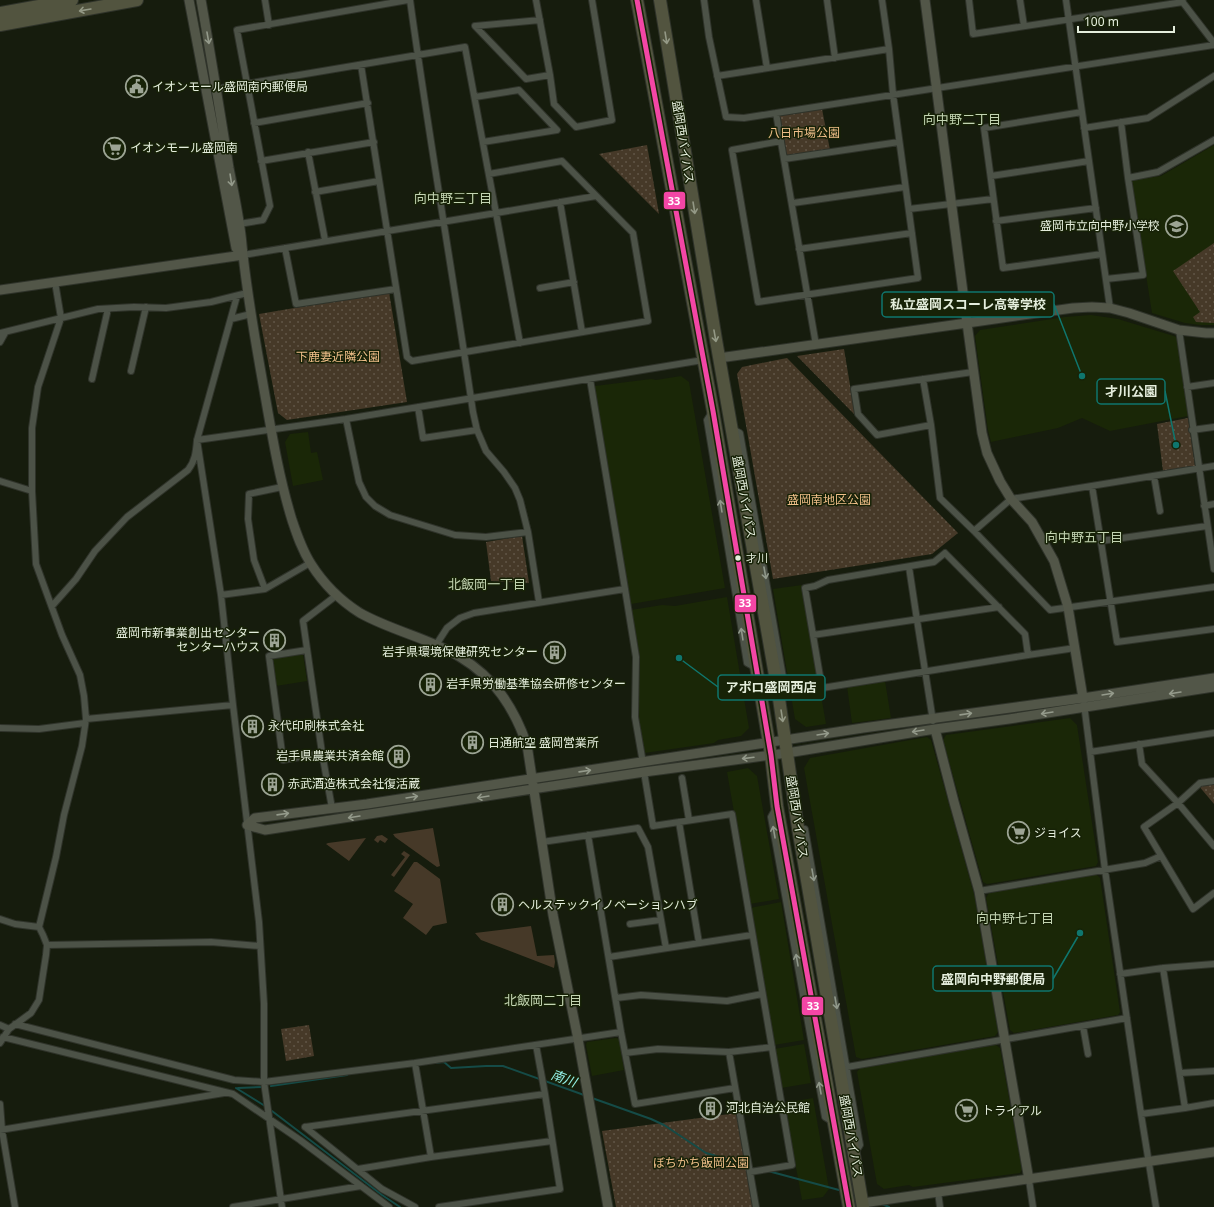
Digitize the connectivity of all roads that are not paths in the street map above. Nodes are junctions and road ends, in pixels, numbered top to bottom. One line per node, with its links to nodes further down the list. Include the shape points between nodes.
1 (72, 0): 20 (highway)
2 (137, 0): 23 (highway, one-way to 23)
3 (189, 0): 57 (street)
4 (201, 0): 38 (street, one-way to 38)
5 (265, 0): 24 (street)
6 (409, 0): 24 (street); 28 (street)
7 (536, 0): 22 (street)
8 (592, 0): 33 (street, via 612,120 576,126 554,104)
9 (637, 0): 107 (highway, 盛岡西バイパス)
10 (660, 0): 106 (highway, 盛岡西バイパス, one-way to 106)
11 (704, 0): 34 (street)
12 (756, 0): 32 (street)
13 (827, 0): 29 (street)
14 (882, 0): 27 (street)
15 (925, 0): 37 (street)
16 (969, 0): 25 (street, via 973,34)
17 (1020, 0): 25 (street)
18 (1066, 0): 21 (street)
19 (1182, 1): 21 (street); 26 (street)
20 (0, 12)
21 (1068, 19): 25 (street); 31 (street)
22 (540, 20): 33 (street); 33 (street, via 475,26 526,79)
23 (0, 25)
24 (269, 25): 36 (street, via 237,30)
25 (1024, 26)
26 (1214, 44): 31 (street)
27 (889, 49): 29 (street); 39 (street)
28 (418, 55): 30 (street); 40 (street, via 465,46); 73 (street)
29 (835, 58): 32 (street)
30 (361, 65): 36 (street); 41 (street)
31 (1075, 66): 37 (street); 43 (street)
32 (767, 68): 34 (street)
33 (550, 75)
34 (717, 76): 44 (street, via 726,118)
35 (1214, 76): 45 (street, via 1148,118)
36 (246, 85): 38 (street); 46 (street)
37 (937, 87): 39 (street); 68 (street)
38 (216, 89): 42 (street)
39 (893, 94): 44 (street); 52 (street)
40 (475, 97): 51 (street); 51 (street, via 519,90 557,130)
41 (368, 103): 46 (street); 50 (street)
42 (219, 108): 57 (street, via 217,125 223,157); 74 (street, one-way to 74)
43 (1082, 112): 47 (street); 59 (street, via 984,128)
44 (776, 113): 49 (street)
45 (1121, 122): 47 (street); 60 (street)
46 (254, 123): 55 (street)
47 (1084, 128): 56 (street)
48 (1214, 140): 60 (street, via 1158,172)
49 (781, 141): 54 (street); 89 (street, via 732,150 758,302)
50 (374, 142): 53 (street); 61 (street)
51 (483, 142): 58 (street)
52 (899, 142): 54 (street); 62 (street)
53 (308, 152): 55 (street); 63 (street)
54 (784, 159): 67 (street)
55 (261, 160): 74 (street, via 270,206 263,220)
56 (1089, 161): 59 (street); 69 (street)
57 (220, 162): 81 (street, via 236,248)
58 (489, 174): 64 (street, via 562,161); 71 (street)
59 (991, 176): 65 (street)
60 (1128, 178): 82 (street, via 1143,275)
61 (380, 181): 63 (street); 75 (street)
62 (905, 187): 67 (street); 70 (street)
63 (315, 192): 77 (street)
64 (596, 196): 66 (street); 99 (street, via 633,233 648,321)
65 (993, 199): 68 (street); 72 (street)
66 (560, 202): 71 (street); 84 (street)
67 (793, 203): 79 (street)
68 (950, 204): 70 (street); 97 (street)
69 (1096, 208): 72 (street); 80 (street)
70 (909, 209): 76 (street)
71 (496, 214): 73 (street); 103 (street)
72 (996, 221): 80 (street, via 1003,268)
73 (444, 222): 75 (street); 105 (street)
74 (239, 224): 81 (street)
75 (387, 232): 77 (street); 86 (street)
76 (912, 233): 79 (street); 89 (street, via 918,278)
77 (325, 240): 78 (street)
78 (286, 248): 81 (street); 86 (street, via 296,304)
79 (799, 249): 89 (street)
80 (1102, 254): 82 (street)
81 (242, 255): 83 (street); 88 (street)
82 (1106, 280): 93 (street)
83 (55, 282): 87 (street); 95 (street)
84 (574, 282): 85 (street); 99 (street)
85 (540, 288)
86 (396, 289): 105 (street, via 407,357 412,361)
87 (0, 290)
88 (247, 293): 90 (street); 94 (street)
89 (806, 295): 104 (street)
90 (237, 296): 91 (street, via 166,308); 96 (street)
91 (146, 307): 92 (street); 108 (street)
92 (108, 308): 95 (street); 110 (street)
93 (1110, 308): 97 (street, via 1073,308); 98 (street)
94 (251, 314): 96 (street); 120 (street)
95 (61, 318): 100 (street); 130 (street, via 38,387 32,428)
96 (231, 319): 123 (street)
97 (967, 323): 104 (street); 109 (street)
98 (1179, 330): 101 (street); 114 (street)
99 (582, 332): 103 (street)
100 (3, 333): 102 (street)
101 (1214, 333)
102 (0, 342)
103 (520, 343): 105 (street)
104 (816, 345): 106 (street)
105 (464, 352): 115 (street)
106 (719, 358): 171 (highway, 盛岡西バイパス, one-way to 171)
107 (703, 360): 111 (street); 172 (highway, 盛岡西バイパス, one-way to 107)
108 (131, 371)
109 (973, 372): 112 (street); 131 (street, via 982,433 1000,481)
110 (92, 379)
111 (590, 379): 115 (street); 145 (street)
112 (923, 379): 118 (street); 118 (street, via 854,389 858,414 877,435)
113 (1214, 383): 114 (street)
114 (1187, 387): 122 (street)
115 (471, 398): 116 (street); 121 (street)
116 (418, 407): 117 (street); 121 (street, via 423,438)
117 (346, 419): 120 (street); 137 (street, via 359,482 366,497 380,509 390,515 455,535 486,537)
118 (931, 425): 136 (street, via 940,498)
119 (1214, 427): 122 (street)
120 (271, 429): 123 (street); 129 (street)
121 (477, 430): 137 (street, via 486,452 515,488 524,510)
122 (1192, 430): 125 (street)
123 (197, 440): 146 (street); 150 (street, via 193,464 188,470 127,517 95,551 76,579)
124 (1214, 466): 125 (street)
125 (1198, 469): 126 (street); 133 (street)
126 (1154, 476): 128 (street); 134 (street)
127 (0, 482): 130 (street)
128 (1092, 486): 131 (street); 138 (street)
129 (282, 487): 140 (street, via 299,541); 144 (street, via 249,494 248,519 254,560)
130 (32, 492): 150 (street, via 36,564)
131 (1011, 499): 136 (street); 152 (street, via 1032,522 1054,561)
132 (1214, 504): 133 (street)
133 (1204, 506): 135 (street)
134 (1160, 512)
135 (1207, 526): 138 (street); 139 (street)
136 (974, 531): 152 (street, via 1050,610)
137 (528, 532): 148 (street)
138 (1101, 541): 149 (street)
139 (1212, 544): 142 (street)
140 (310, 563): 144 (street); 147 (street)
141 (909, 567): 151 (street, via 934,562 945,553); 153 (street); 155 (street, via 828,580 805,588)
142 (1214, 569)
143 (1214, 587): 149 (street)
144 (265, 589): 146 (street)
145 (625, 589): 148 (street); 178 (street, via 636,657 635,717)
146 (222, 595): 164 (street)
147 (337, 595): 156 (street, via 360,612); 158 (street, via 303,621)
148 (538, 602): 156 (street, via 474,613 460,618 447,628)
149 (1111, 602): 152 (street); 154 (street, via 1117,642)
150 (52, 606): 167 (street, via 80,675)
151 (999, 607): 153 (street); 159 (street, via 1025,634)
152 (1068, 607): 157 (street)
153 (917, 620): 155 (street); 160 (street)
154 (1214, 629)
155 (813, 635): 160 (street, via 822,688)
156 (436, 645): 180 (street, via 480,671 502,695 521,727 527,745)
157 (1075, 648): 159 (street); 163 (street)
158 (307, 650): 176 (street); 176 (street, via 269,656 283,760)
159 (1028, 655): 160 (street)
160 (925, 672): 166 (street)
161 (1214, 678): 163 (street, one-way to 161)
162 (1214, 687): 165 (street, one-way to 165)
163 (1083, 698): 165 (street); 166 (street, one-way to 163)
164 (233, 705): 167 (street); 187 (street)
165 (1084, 708): 169 (street, one-way to 169); 174 (street)
166 (933, 719): 169 (street); 171 (street, one-way to 166)
167 (85, 721): 168 (street, via 40,729); 199 (street, via 82,746)
168 (0, 728)
169 (935, 729): 175 (street, one-way to 175); 194 (street)
170 (1214, 733): 173 (street)
171 (785, 741): 172 (street); 175 (highway, 盛岡西バイパス)
172 (769, 743): 177 (highway, 盛岡西バイパス); 178 (street)
173 (1139, 744): 174 (street); 183 (street, via 1142,764)
174 (1090, 752): 193 (street)
175 (787, 753): 177 (street); 188 (highway, 盛岡西バイパス)
176 (322, 754): 184 (street)
177 (771, 755): 178 (street, one-way to 178); 262 (highway, 盛岡西バイパス, one-way to 177, via 777,806)
178 (643, 767): 180 (street, one-way to 178); 182 (street); 186 (street, via 653,826)
179 (682, 778): 185 (street)
180 (532, 779): 182 (street); 184 (street, one-way to 180)
181 (1214, 781): 183 (street, via 1200,783)
182 (534, 789): 187 (street, one-way to 187, via 265,830); 190 (street)
183 (1178, 803): 191 (street); 192 (street, via 1144,827)
184 (332, 808): 187 (street, one-way to 184, via 255,818)
185 (689, 820): 186 (street); 200 (street, via 732,814)
186 (679, 822): 201 (street)
187 (247, 825): 203 (street)
188 (798, 828): 227 (street, one-way to 227, via 805,830); 243 (highway, 盛岡西バイパス)
189 (588, 835): 190 (street); 197 (street, via 638,828 648,847); 205 (street)
190 (542, 842): 218 (street)
191 (1214, 846)
192 (1161, 856): 193 (street, via 1145,863); 195 (street, via 1193,909)
193 (1104, 870): 194 (street); 208 (street)
194 (979, 891): 219 (street)
195 (1214, 893)
196 (0, 919): 199 (street)
197 (660, 920): 198 (street); 204 (street)
198 (630, 924)
199 (38, 927): 202 (street)
200 (752, 935): 201 (street); 209 (street)
201 (700, 943): 204 (street)
202 (47, 944): 203 (street, via 211,942); 212 (street, via 39,1000 31,1013)
203 (260, 946): 230 (street, via 264,1004)
204 (666, 948): 205 (street)
205 (609, 957): 210 (street)
206 (1214, 964): 207 (street)
207 (1163, 968): 208 (street); 229 (street)
208 (1120, 974): 211 (street)
209 (762, 994): 210 (street, via 727,1001 641,995); 222 (street)
210 (616, 998): 216 (street)
211 (1127, 1018): 214 (street); 238 (street)
212 (15, 1024): 215 (street); 230 (street, via 234,1080)
213 (0, 1025): 215 (street)
214 (1083, 1026): 219 (street); 225 (street)
215 (9, 1029): 217 (street)
216 (621, 1032): 218 (street); 224 (street)
217 (3, 1037): 220 (street); 232 (street)
218 (578, 1039): 221 (street); 260 (street)
219 (1004, 1040): 227 (street); 248 (street)
220 (0, 1043)
221 (536, 1045): 226 (street); 233 (street)
222 (772, 1047): 223 (street); 247 (street, via 792,1165)
223 (729, 1052): 224 (street, via 658,1049); 231 (street)
224 (625, 1053): 231 (street, via 635,1104)
225 (1088, 1054)
226 (415, 1063): 230 (street); 237 (street)
227 (847, 1066): 243 (street, via 860,1145)
228 (1214, 1071): 229 (street)
229 (1180, 1073): 236 (street)
230 (264, 1082): 239 (street)
231 (735, 1088): 247 (street)
232 (228, 1092): 239 (street); 240 (street)
233 (545, 1094): 237 (street); 241 (street)
234 (1214, 1103): 236 (street)
235 (0, 1104): 240 (street)
236 (1185, 1108): 238 (street)
237 (422, 1110): 244 (street); 246 (street, via 305,1127)
238 (1141, 1114): 245 (street)
239 (270, 1119): 249 (street); 251 (street)
240 (1, 1130): 254 (street)
241 (552, 1141): 244 (street); 252 (street, via 560,1189)
242 (1214, 1152): 245 (street)
243 (854, 1154): 253 (highway, 盛岡西バイパス)
244 (431, 1157): 246 (street)
245 (1149, 1162): 248 (street); 265 (street)
246 (358, 1169): 258 (street, via 382,1189)
247 (750, 1172): 261 (street)
248 (1029, 1180): 250 (street); 264 (street)
249 (361, 1186): 251 (street); 257 (street)
250 (938, 1192): 253 (street); 263 (street)
251 (281, 1199): 255 (street); 256 (street)
252 (478, 1204): 259 (street)
253 (865, 1204)
254 (15, 1207)
255 (233, 1207)
256 (282, 1207)
257 (389, 1207)
258 (415, 1207)
259 (439, 1207)
260 (608, 1207)
261 (756, 1207)
262 (846, 1207)
263 (940, 1207)
264 (1033, 1207)
265 (1156, 1207)

